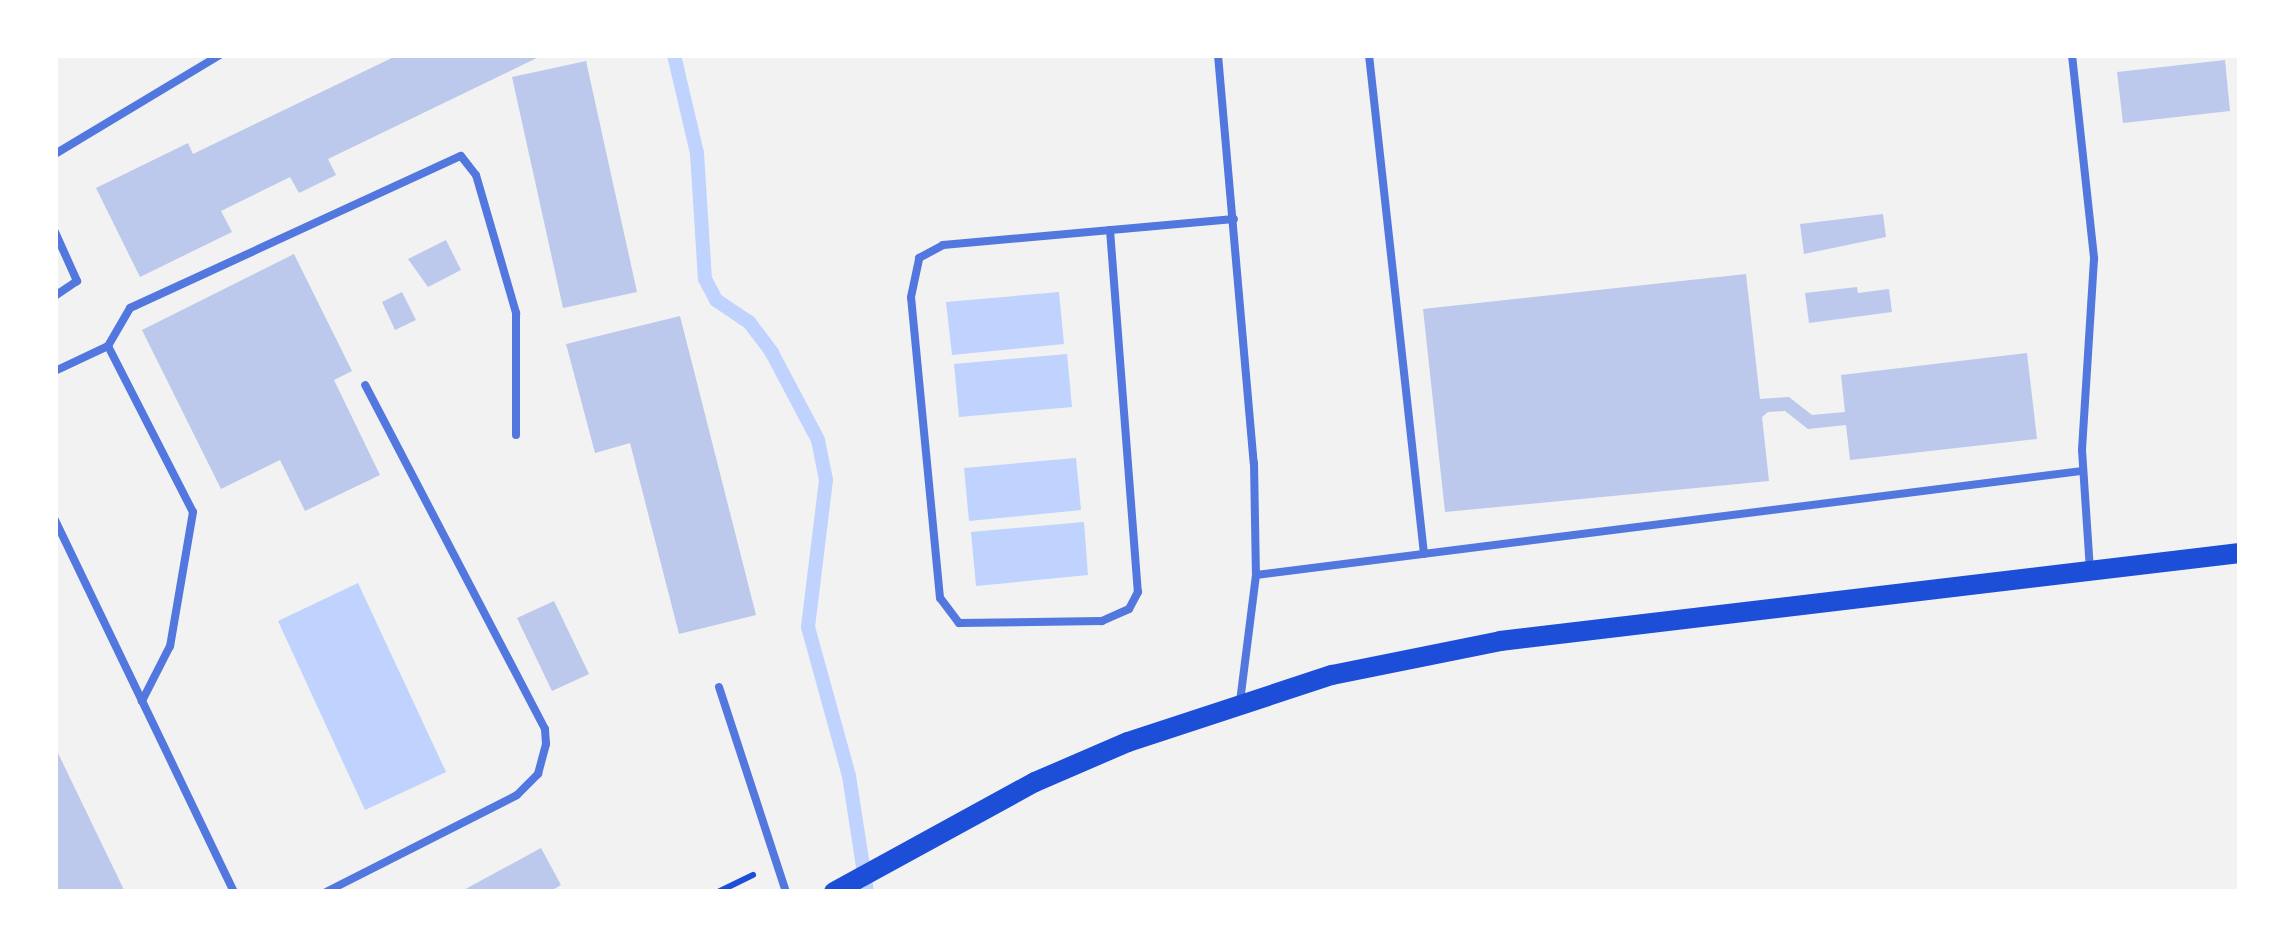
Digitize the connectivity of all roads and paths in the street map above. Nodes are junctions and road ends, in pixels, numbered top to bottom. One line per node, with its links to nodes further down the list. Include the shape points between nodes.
1 (220, 55): 5 (lane)
2 (1218, 55): 6 (lane)
3 (1369, 55): 17 (lane)
4 (2072, 55): 14 (lane, via 2095,312)
5 (55, 154)
6 (1234, 220): 7 (lane); 19 (lane, via 1249,367)
7 (1110, 230): 7 (lane, via 943,245 919,258 914,269 910,297 940,598 958,623 1102,621 1129,609 1138,592)
8 (55, 232): 9 (lane, via 77,281)
9 (55, 296)
10 (108, 346): 11 (lane); 13 (lane, via 130,308 460,156 476,174 516,313); 21 (lane, via 193,512 170,646)
11 (55, 371)
12 (365, 385): 26 (lane, via 545,729 546,744 538,774 518,795)
13 (516, 435)
14 (2082, 471): 17 (lane); 18 (lane)
15 (55, 520): 21 (lane)
16 (2240, 553): 18 (main road)
17 (1424, 554): 19 (lane)
18 (2090, 571): 22 (main road, via 1500,642 1332,674)
19 (1256, 575): 22 (lane)
20 (719, 687): 23 (lane)
21 (142, 701): 25 (lane)
22 (1240, 702): 24 (main road, via 1035,782)
23 (776, 863): 27 (path); 28 (lane)
24 (837, 890)
25 (234, 892)
26 (326, 892)
27 (718, 892)
28 (786, 892)

